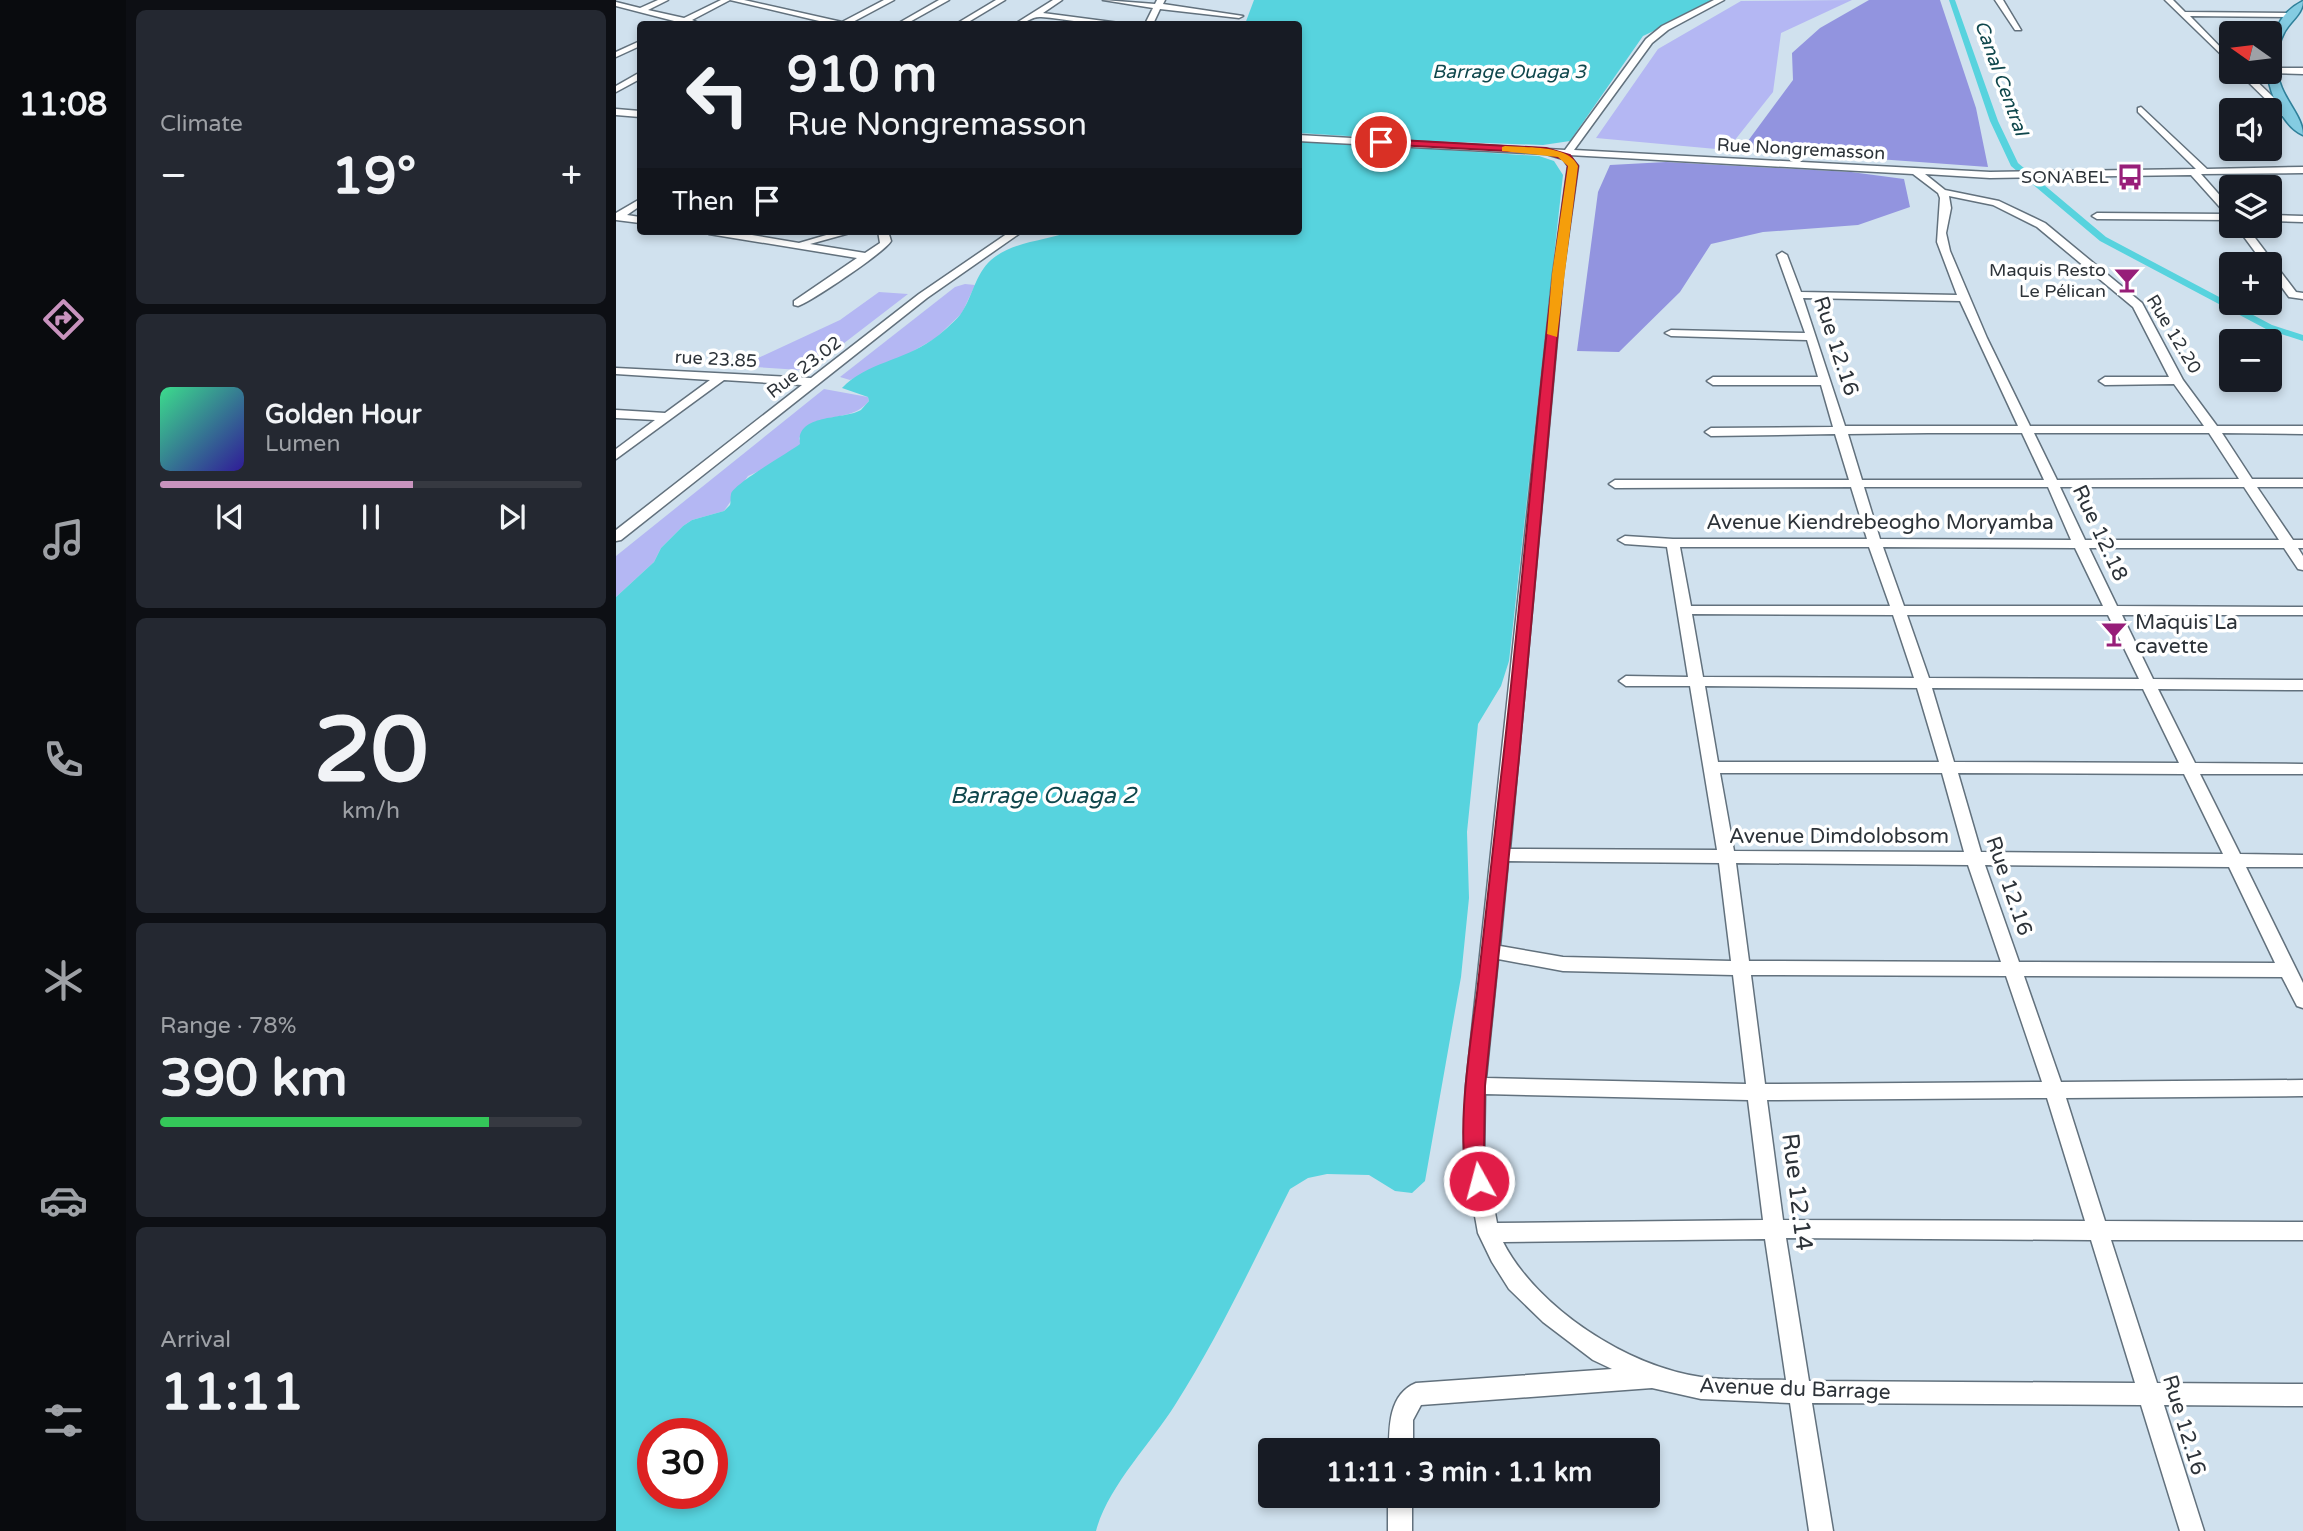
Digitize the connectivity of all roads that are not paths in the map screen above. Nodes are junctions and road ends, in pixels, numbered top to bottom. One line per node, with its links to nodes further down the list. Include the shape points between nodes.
1 (664, 0): 15 (street)
2 (727, 0): 21 (street)
3 (734, 0): 22 (street)
4 (890, 0): 23 (street)
5 (945, 0): 24 (street)
6 (1001, 0): 25 (street)
7 (1058, 0): 16 (street)
8 (1107, 0): 12 (street)
9 (1720, 0): 47 (street, via 1665,28 1650,41)
10 (1999, 0): 30 (street)
11 (2169, 0): 17 (street)
12 (1159, 3): 19 (street); 28 (street)
13 (616, 4): 15 (street)
14 (2303, 4): 18 (main road)
15 (641, 10): 20 (street)
16 (1035, 14): 26 (street); 27 (street)
17 (2183, 14): 18 (street); 32 (street)
18 (2289, 15): 29 (main road)
19 (1239, 16)
20 (676, 21)
21 (686, 21)
22 (828, 21)
23 (848, 21)
24 (906, 21)
25 (965, 21)
26 (1023, 21)
27 (1076, 21)
28 (1150, 21)
29 (2282, 26)
30 (2018, 28)
31 (637, 44): 33 (street)
32 (2219, 50)
33 (616, 55)
34 (2282, 71): 35 (street)
35 (2303, 71)
36 (637, 78): 39 (street)
37 (2254, 84): 44 (street)
38 (2274, 84): 44 (main road)
39 (617, 88): 40 (street)
40 (637, 88)
41 (2141, 110): 50 (street)
42 (616, 112): 43 (street)
43 (637, 114)
44 (2299, 127)
45 (1302, 138): 46 (street, Rue Nongremasson)
46 (1546, 151): 47 (street, Rue Nongremasson); 115 (street, Avenue du Barrage, via 1566,157 1573,166 1558,274)
47 (1568, 152): 49 (street, Rue Nongremasson)
48 (2303, 170): 50 (street, Rue Nongremasson)
49 (1915, 171): 50 (street, Rue Nongremasson); 51 (street, Rue 12.20)
50 (2200, 173): 52 (street)
51 (1942, 192): 70 (street, Rue 12.18, via 1947,206 1941,237); 77 (street, Rue 12.20, via 1996,203 2041,225 2138,306)
52 (2219, 199)
53 (637, 204): 54 (street)
54 (616, 216): 59 (street)
55 (2097, 216): 56 (street)
56 (2219, 216)
57 (2282, 218): 58 (street)
58 (2303, 219)
59 (637, 220)
60 (733, 235): 65 (street)
61 (835, 235): 65 (street)
62 (884, 235): 67 (street, via 886,241)
63 (1012, 235): 81 (street, Rue 23.02, via 956,271)
64 (2250, 238): 69 (street)
65 (794, 245): 67 (street)
66 (1782, 255): 68 (street, Rue 12.16)
67 (869, 257): 71 (street)
68 (1796, 295): 70 (street); 74 (street, Rue 12.16)
69 (2298, 295): 72 (street)
70 (1963, 298): 85 (street, Rue 12.18)
71 (798, 303)
72 (2303, 309)
73 (1671, 333): 74 (street)
74 (1812, 337): 79 (street, Rue 12.16)
75 (616, 370): 76 (street, rue 23.85)
76 (721, 377): 81 (street, rue 23.85); 83 (street)
77 (2177, 380): 80 (street); 87 (street, Rue 12.20)
78 (1713, 381): 79 (street)
79 (1823, 381): 84 (street, Rue 12.16)
80 (2105, 381)
81 (814, 382): 95 (street, Rue 23.02)
82 (616, 414): 83 (street)
83 (667, 417): 89 (street)
84 (1839, 430): 85 (street); 88 (street); 90 (street, Rue 12.16)
85 (2024, 430): 87 (street); 91 (street, Rue 12.18)
86 (2303, 430): 87 (street)
87 (2214, 431): 92 (street, Rue 12.20)
88 (1711, 432)
89 (616, 455)
90 (1857, 482): 91 (street); 94 (street); 97 (street, Rue 12.16)
91 (2053, 483): 92 (street); 99 (street, Rue 12.18)
92 (2247, 483): 93 (street); 100 (street, Rue 12.20)
93 (2303, 483)
94 (1615, 484)
95 (616, 537)
96 (1625, 540): 98 (street, Avenue Kiendrebeogho Moryamba)
97 (1874, 541): 98 (street, Avenue Kiendrebeogho Moryamba); 99 (street, Avenue Kiendrebeogho Moryamba); 103 (street, Rue 12.16)
98 (1673, 543): 102 (street, Rue 12.14)
99 (2080, 544): 100 (street, Avenue Kiendrebeogho Moryamba); 104 (street, Rue 12.18)
100 (2296, 544): 101 (street, Rue 12.20)
101 (2303, 566)
102 (1683, 610): 103 (street); 107 (street, Rue 12.14)
103 (1897, 610): 104 (street); 108 (street, Rue 12.16)
104 (2114, 611): 105 (street); 109 (street, Rue 12.18)
105 (2303, 611)
106 (1626, 681): 107 (street)
107 (1698, 682): 108 (street); 111 (street, Rue 12.14)
108 (1923, 682): 109 (street); 112 (street, Rue 12.16)
109 (2149, 682): 110 (street); 113 (street, Rue 12.18)
110 (2303, 685)
111 (1710, 767): 112 (street); 116 (street, Rue 12.14)
112 (1949, 768): 113 (street); 118 (street, Rue 12.16)
113 (2191, 768): 114 (street); 117 (street, Rue 12.18)
114 (2303, 769)
115 (1501, 855): 116 (street, Avenue Dimdolobsom); 120 (street, Avenue du Barrage)
116 (1727, 858): 118 (street, Avenue Dimdolobsom); 121 (street, Rue 12.14)
117 (2234, 859): 118 (street, Avenue Dimdolobsom); 119 (street, Avenue Dimdolobsom); 123 (street, Rue 12.18)
118 (1975, 860): 122 (street, Rue 12.16)
119 (2303, 861)
120 (1491, 951): 121 (street, via 1563,964); 125 (street, Avenue du Barrage)
121 (1740, 968): 122 (street); 128 (street, Rue 12.14)
122 (2013, 968): 123 (street); 127 (street, Rue 12.16)
123 (2288, 970): 124 (street, Rue 12.18)
124 (2303, 1001)
125 (1476, 1086): 128 (street); 132 (street, Avenue du Barrage, via 1474,1155)
126 (2303, 1088): 127 (street)
127 (2054, 1089): 128 (street); 131 (street, Rue 12.16)
128 (1757, 1092): 129 (street, Rue 12.14)
129 (1774, 1229): 131 (street); 132 (street); 134 (street, Rue 12.14)
130 (2303, 1231): 131 (street)
131 (2099, 1232): 135 (street, Rue 12.16)
132 (1488, 1233): 133 (street, Avenue du Barrage, via 1517,1282 1551,1315 1601,1352)
133 (1653, 1377): 134 (street, Avenue du Barrage, via 1701,1388); 137 (street, via 1416,1394 1401,1415)
134 (1799, 1392): 135 (street, Avenue du Barrage); 140 (street, Rue 12.14)
135 (2150, 1394): 136 (street, Avenue du Barrage); 141 (street, Rue 12.16)
136 (2303, 1395)
137 (1401, 1438)
138 (1400, 1508): 139 (street)
139 (1400, 1531)
140 (1821, 1531)
141 (2192, 1531)

